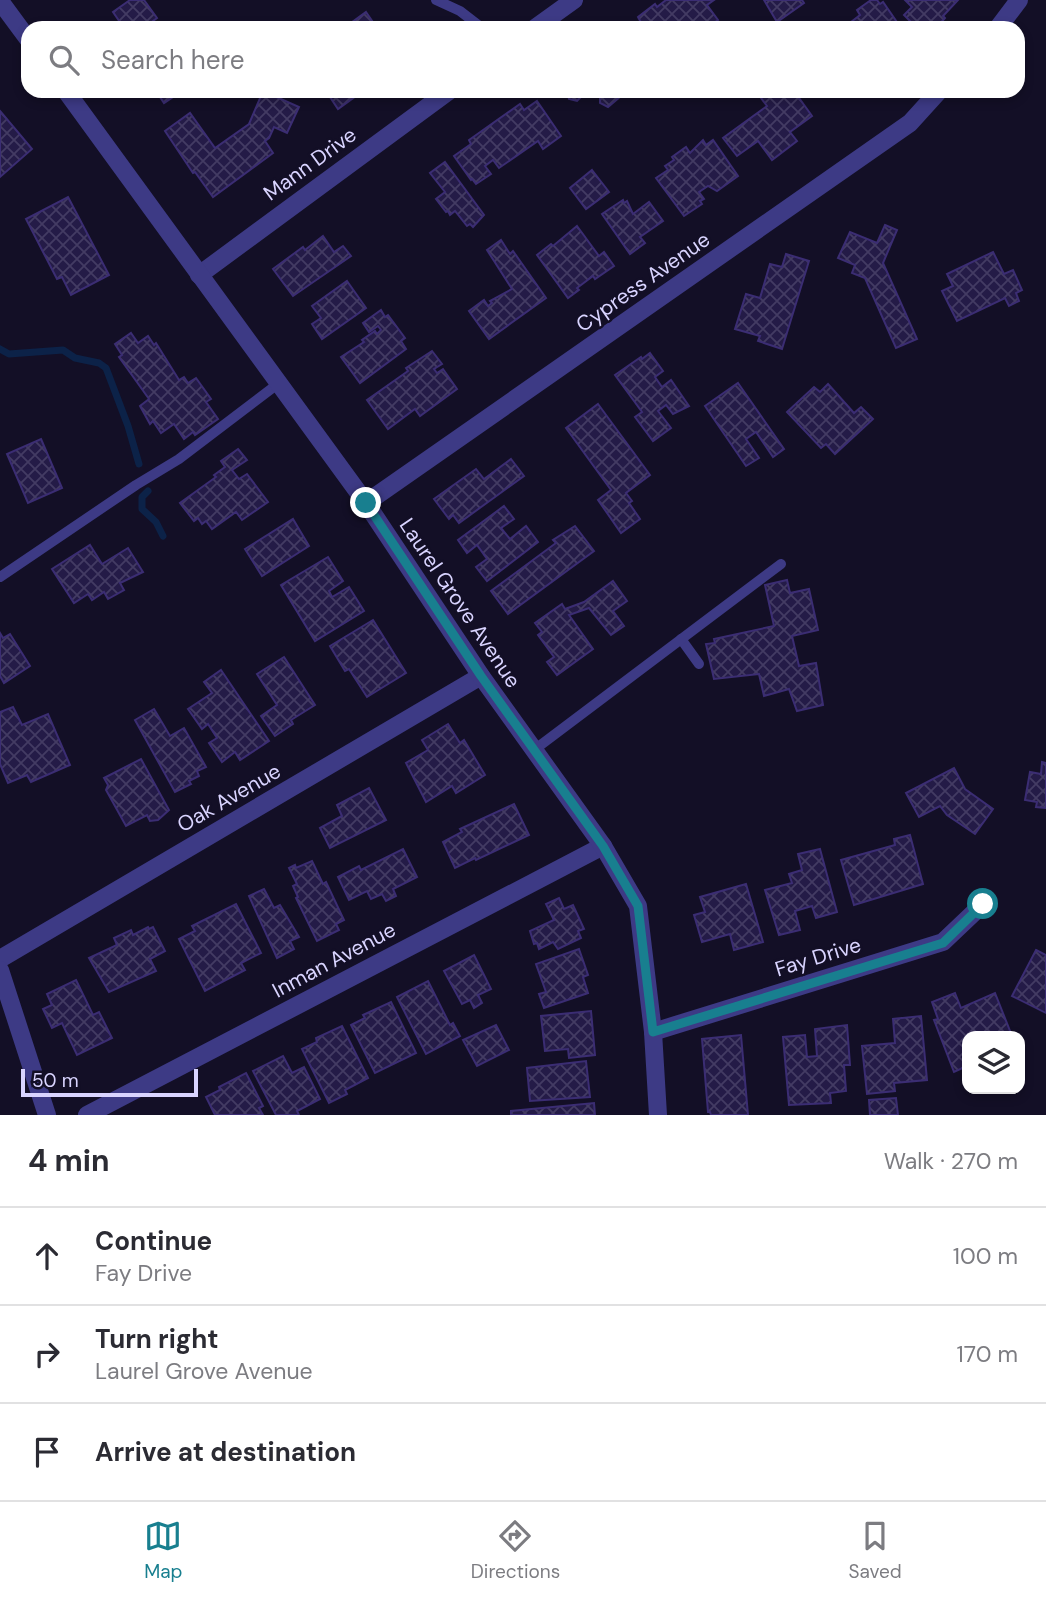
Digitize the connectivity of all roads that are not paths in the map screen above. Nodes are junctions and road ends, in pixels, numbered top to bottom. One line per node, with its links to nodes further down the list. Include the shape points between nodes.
1 (436, 0): 5 (lane)
2 (574, 0): 6 (street)
3 (1019, 0): 7 (street)
4 (0, 1): 8 (street)
5 (473, 21)
6 (545, 21)
7 (1003, 21)
8 (21, 30)
9 (71, 98): 12 (street, Laurel Grove Avenue)
10 (439, 98): 12 (street, Mann Drive)
11 (933, 98): 14 (street, Cypress Avenue, via 910,123)
12 (199, 275): 13 (street, Laurel Grove Avenue)
13 (279, 383): 14 (street, Laurel Grove Avenue); 16 (lane, via 179,459)
14 (366, 503): 19 (street, Laurel Grove Avenue)
15 (781, 564): 17 (lane)
16 (0, 577)
17 (681, 639): 18 (lane); 20 (lane)
18 (699, 664)
19 (481, 676): 20 (street, Laurel Grove Avenue); 23 (street, Oak Avenue)
20 (534, 750): 21 (street, Laurel Grove Avenue)
21 (603, 846): 25 (street, Laurel Grove Avenue, via 638,906); 27 (street, Inman Avenue)
22 (983, 904): 25 (street, Fay Drive, via 943,943)
23 (0, 959)
24 (0, 970): 26 (street)
25 (653, 1032): 28 (street, Laurel Grove Avenue)
26 (47, 1115)
27 (87, 1115)
28 (658, 1115)

